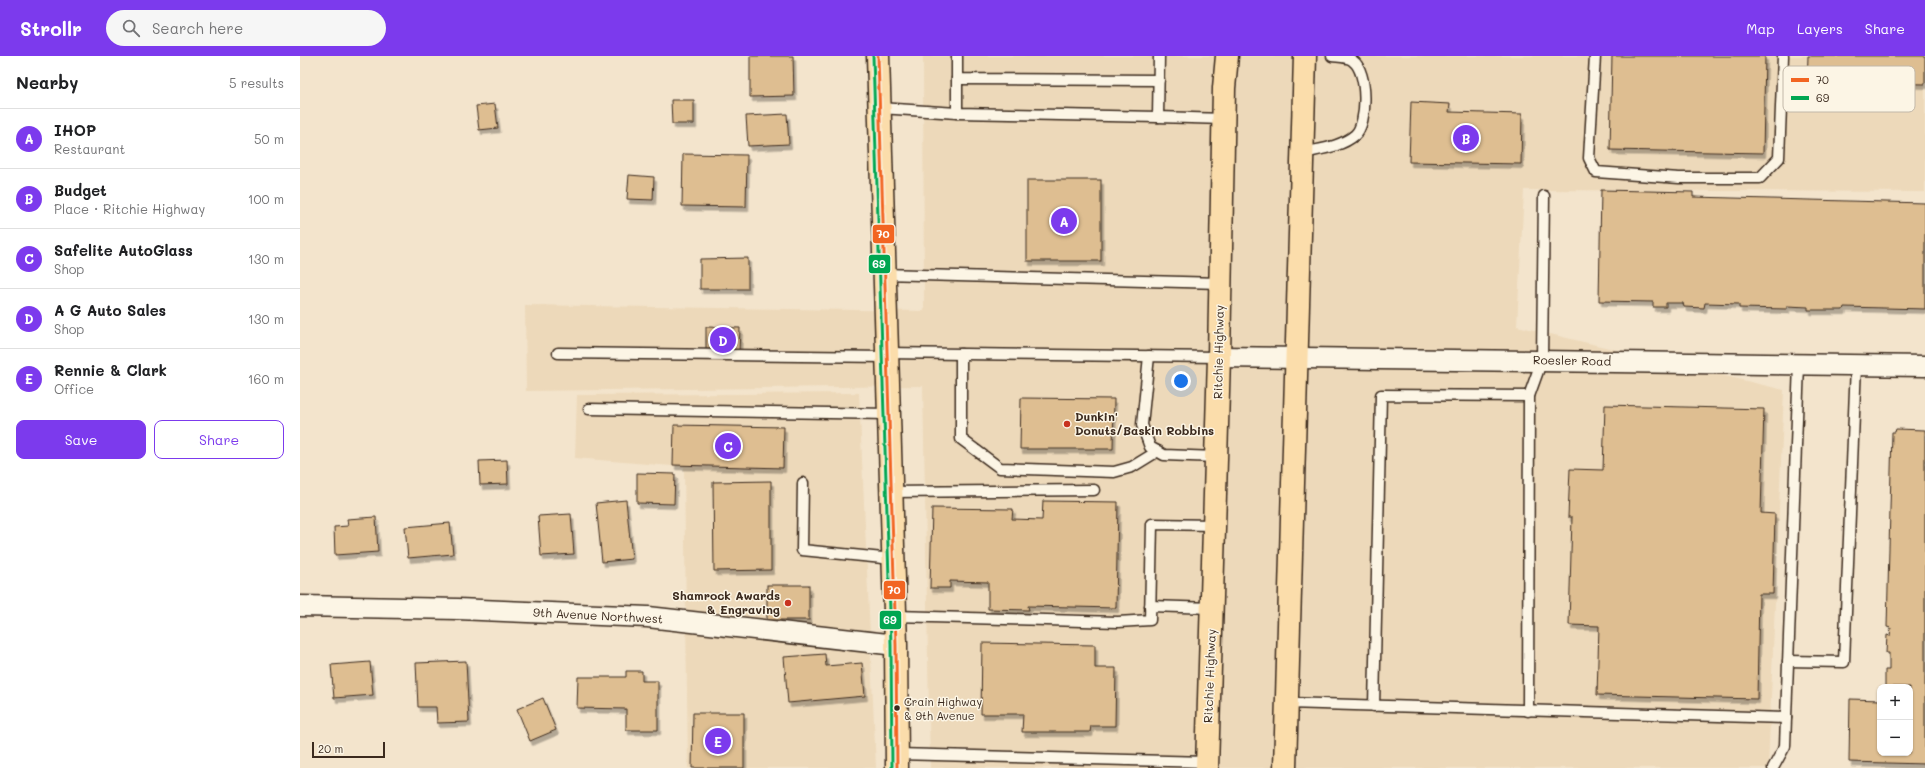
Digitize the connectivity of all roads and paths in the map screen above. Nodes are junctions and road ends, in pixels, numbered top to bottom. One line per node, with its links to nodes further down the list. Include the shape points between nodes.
1 (878, 56): 11 (main road)
2 (957, 56): 9 (lane)
3 (1159, 56): 10 (lane)
4 (1227, 56): 14 (main road, Ritchie Highway)
5 (1306, 56): 15 (main road)
6 (1332, 56): 15 (lane, via 1353,60 1360,69 1364,78 1363,123 1356,134 1345,143)
7 (1596, 56): 8 (lane, via 1589,158 1596,172 1679,178 1760,178 1779,158)
8 (1782, 56)
9 (957, 79): 10 (lane); 12 (lane)
10 (1159, 80): 13 (lane)
11 (880, 108): 12 (lane); 17 (main road)
12 (956, 113): 13 (lane)
13 (1158, 117): 14 (lane)
14 (1224, 119): 18 (main road, Ritchie Highway)
15 (1303, 153): 24 (main road)
16 (1544, 196): 25 (lane)
17 (883, 274): 18 (lane); 21 (main road)
18 (1220, 283): 23 (main road, Ritchie Highway)
19 (558, 353): 21 (lane)
20 (961, 354): 21 (lane); 22 (lane); 32 (lane, via 961,439 1000,468 1114,472 1132,466)
21 (887, 355): 31 (main road)
22 (1149, 356): 23 (lane); 32 (lane, via 1142,425 1150,447)
23 (1219, 357): 24 (street, Roesler Road); 33 (main road, Ritchie Highway)
24 (1297, 358): 25 (street, Roesler Road); 45 (main road)
25 (1542, 360): 26 (street, Roesler Road); 29 (lane)
26 (1799, 364): 27 (street, Roesler Road); 44 (lane)
27 (1856, 365): 28 (street, Roesler Road); 44 (lane, via 1844,662)
28 (1925, 366)
29 (1529, 396): 46 (lane, via 1381,395); 47 (lane)
30 (589, 409): 31 (lane)
31 (888, 414): 36 (main road)
32 (1158, 451): 33 (lane, via 1164,454)
33 (1216, 457): 37 (main road, Ritchie Highway)
34 (803, 483): 38 (lane, via 802,550)
35 (1094, 490): 36 (lane)
36 (891, 492): 38 (main road)
37 (1214, 525): 40 (lane, via 1152,524); 41 (main road, Ritchie Highway)
38 (893, 559): 42 (main road)
39 (300, 606): 43 (street, 9th Avenue Northwest, via 648,617)
40 (1150, 606): 41 (lane); 42 (lane, via 1150,620 1118,622)
41 (1212, 608): 50 (main road, Ritchie Highway)
42 (895, 616): 43 (main road)
43 (896, 645): 49 (main road)
44 (1788, 661): 48 (lane)
45 (1287, 703): 46 (lane); 51 (main road)
46 (1374, 706): 47 (lane)
47 (1528, 711): 48 (lane)
48 (1786, 718): 52 (lane, via 1784,746)
49 (897, 761): 50 (lane)
50 (1207, 765)
51 (1285, 768)
52 (1773, 768)

